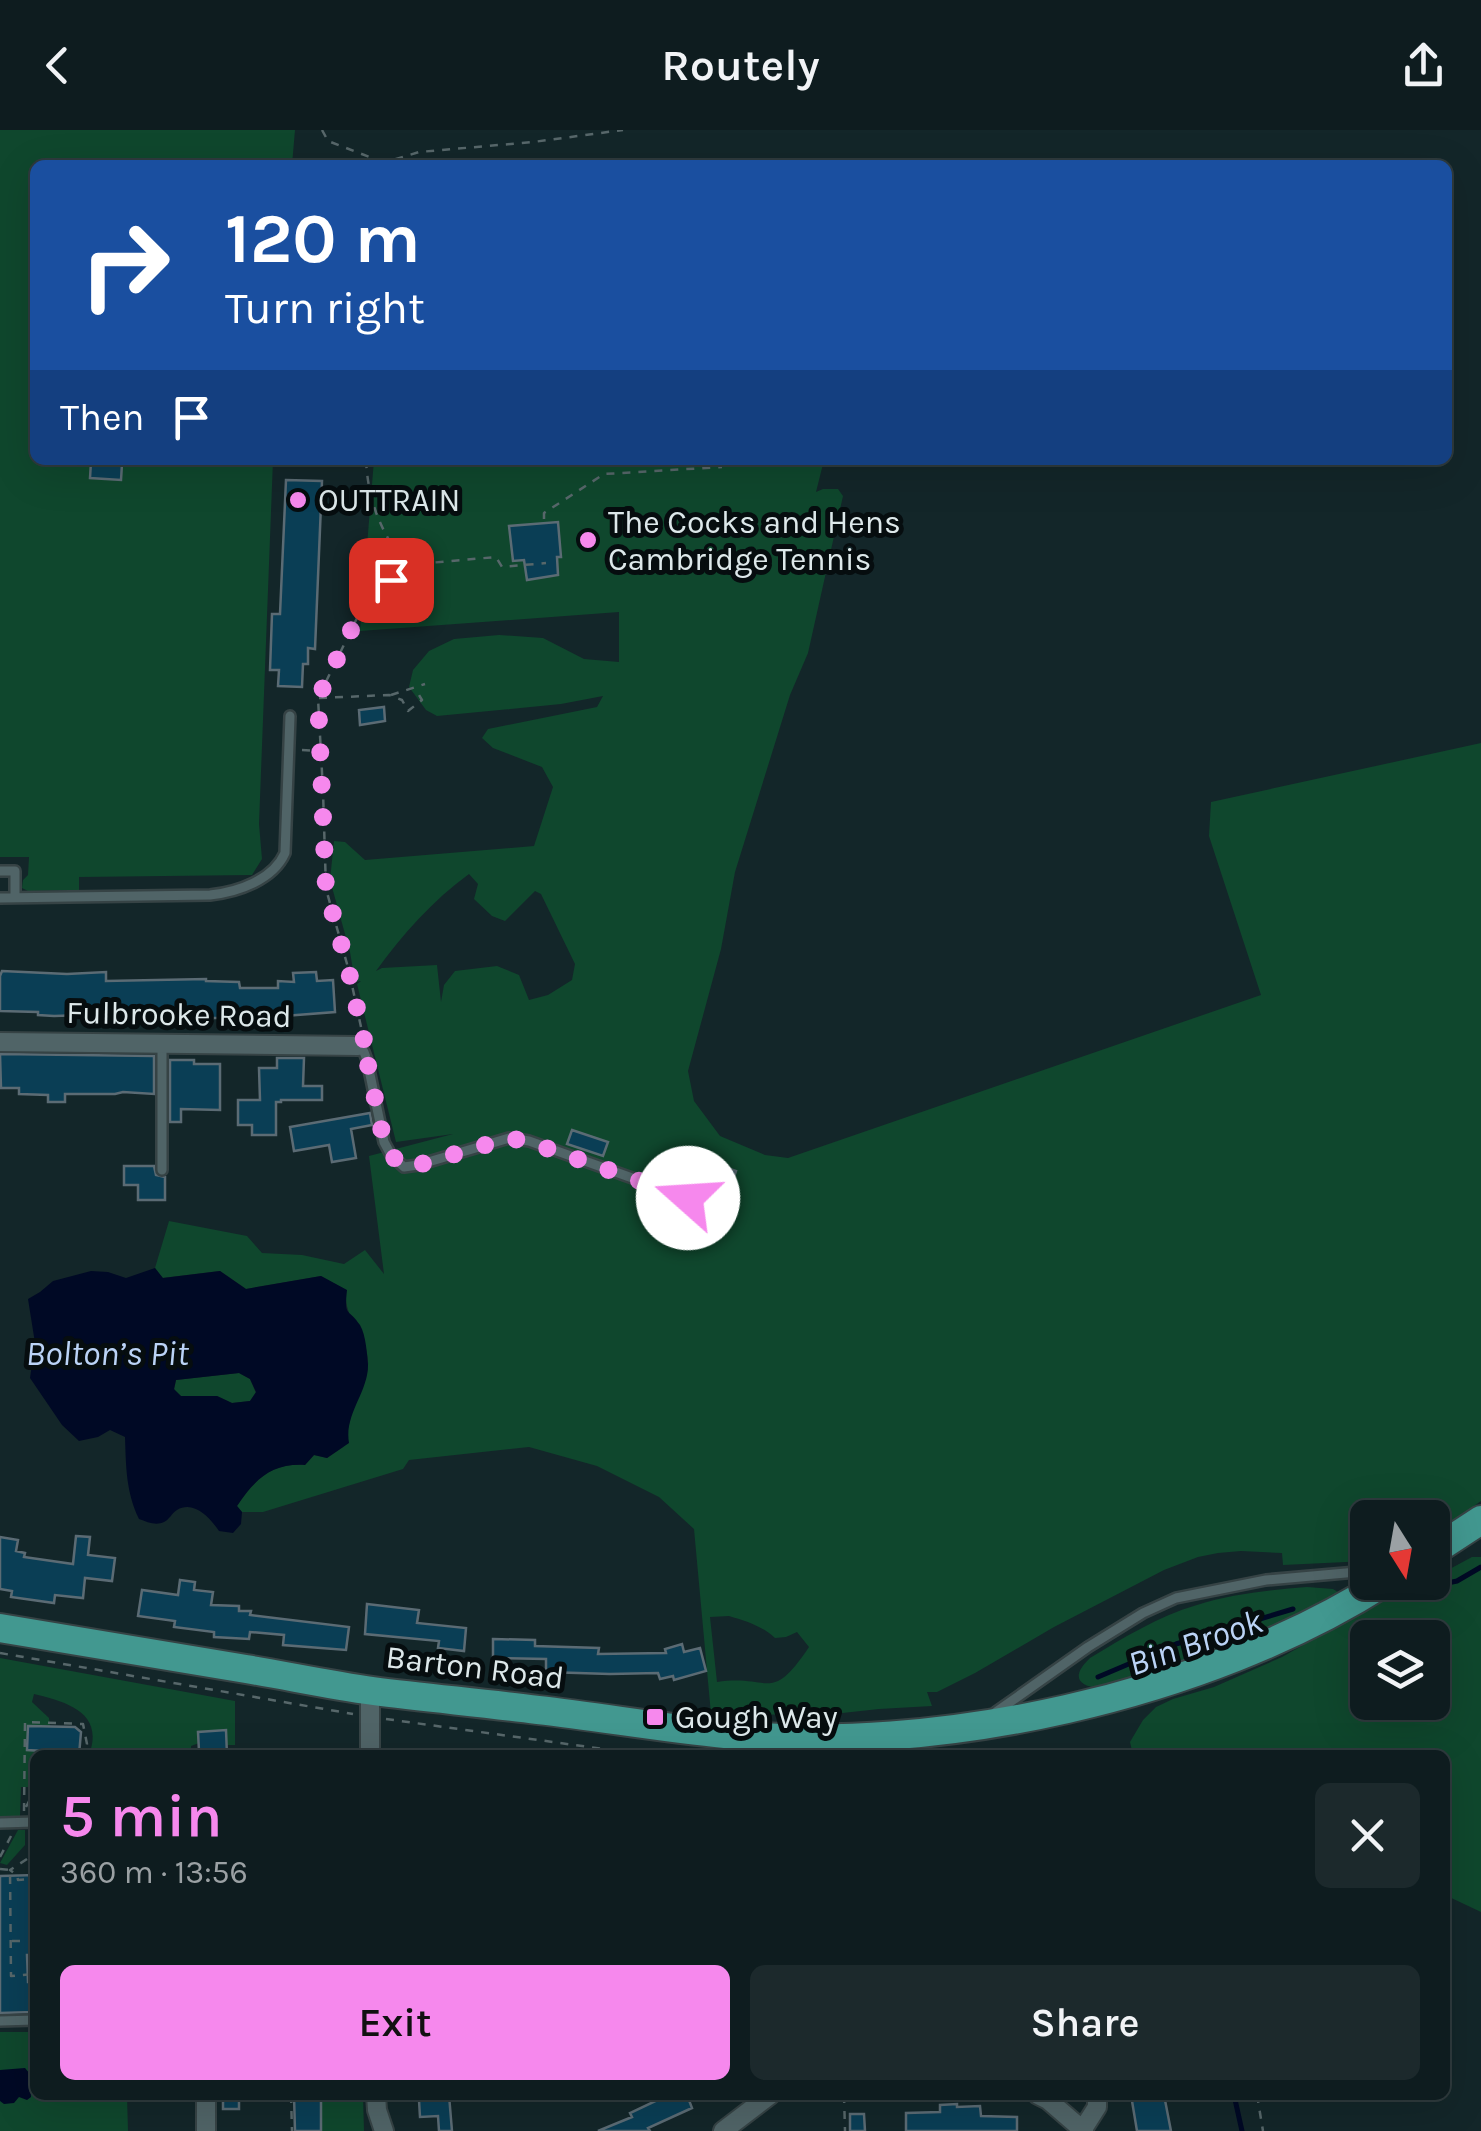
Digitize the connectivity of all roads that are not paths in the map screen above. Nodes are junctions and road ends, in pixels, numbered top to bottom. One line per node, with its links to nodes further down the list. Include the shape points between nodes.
1 (290, 716): 4 (lane, via 285,853 267,875 210,895)
2 (0, 871): 4 (lane, via 15,871)
3 (0, 898): 4 (lane)
4 (15, 898)
5 (0, 1042): 6 (street, Fulbrooke Road)
6 (162, 1044): 7 (street, Fulbrooke Road); 8 (lane)
7 (358, 1046): 9 (lane, via 367,1060 384,1142 404,1167 509,1138)
8 (162, 1170)
9 (688, 1198)
10 (1481, 1520): 11 (main road)
11 (1450, 1540)
12 (1350, 1573): 16 (lane, via 1176,1598 1088,1647)
13 (1356, 1600): 16 (main road, Barton Road, via 1197,1672)
14 (0, 1628): 15 (main road, Barton Road)
15 (370, 1690): 16 (main road, Barton Road, via 727,1735 877,1737); 17 (street)
16 (978, 1726)
17 (370, 1750)
18 (0, 1822): 19 (lane)
19 (30, 1822)
20 (0, 2020): 21 (lane)
21 (30, 2020)
22 (200, 2100): 28 (street)
23 (376, 2100): 29 (street)
24 (763, 2100): 30 (street)
25 (1048, 2100): 27 (street)
26 (1096, 2100): 27 (street)
27 (1083, 2130)
28 (206, 2131)
29 (384, 2131)
30 (723, 2131)

